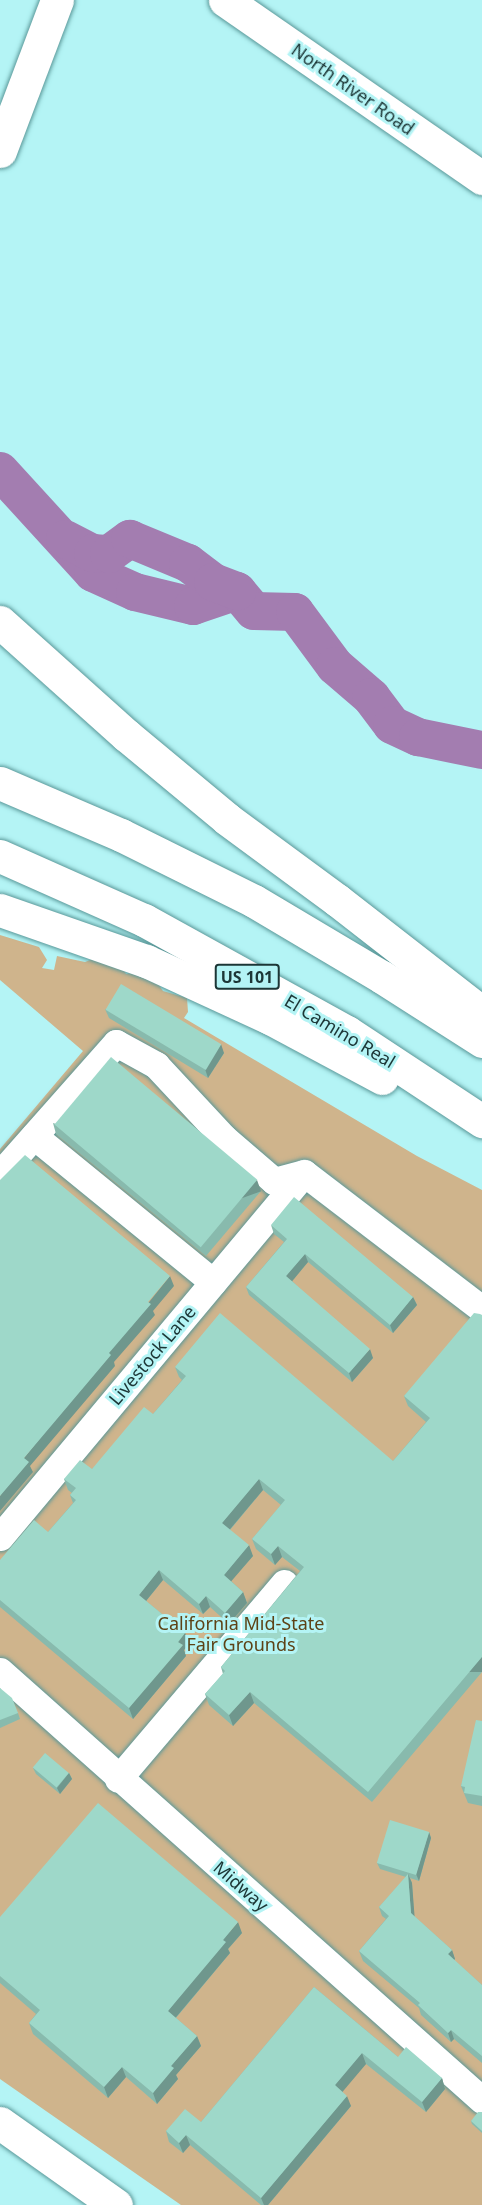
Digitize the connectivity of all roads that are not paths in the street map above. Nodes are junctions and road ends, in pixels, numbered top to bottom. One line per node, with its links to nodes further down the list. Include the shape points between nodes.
1 (57, 0): 3 (main road)
2 (225, 0): 4 (main road, North River Road)
3 (0, 151)
4 (482, 178)
5 (0, 622): 9 (main road, via 227,819)
6 (0, 783): 10 (main road, via 121,835 254,901)
7 (0, 856): 11 (main road, El Camino Real / US 101, via 165,932 347,1032)
8 (0, 910): 12 (main road, via 146,961 229,999)
9 (482, 1013)
10 (482, 1041)
11 (482, 1121)
12 (482, 1132)
13 (34, 1136): 14 (lane, via 116,1042 156,1065 224,1138 274,1181); 15 (lane); 16 (lane)
14 (304, 1173): 16 (lane, Livestock Lane); 17 (lane)
15 (0, 1174)
16 (213, 1282): 18 (lane, Livestock Lane)
17 (482, 1309)
18 (0, 1538)
19 (284, 1583): 21 (lane)
20 (0, 1671): 21 (lane, Midway)
21 (118, 1779): 22 (lane, Midway)
22 (482, 2100)
23 (0, 2123): 24 (main road)
24 (116, 2205)

